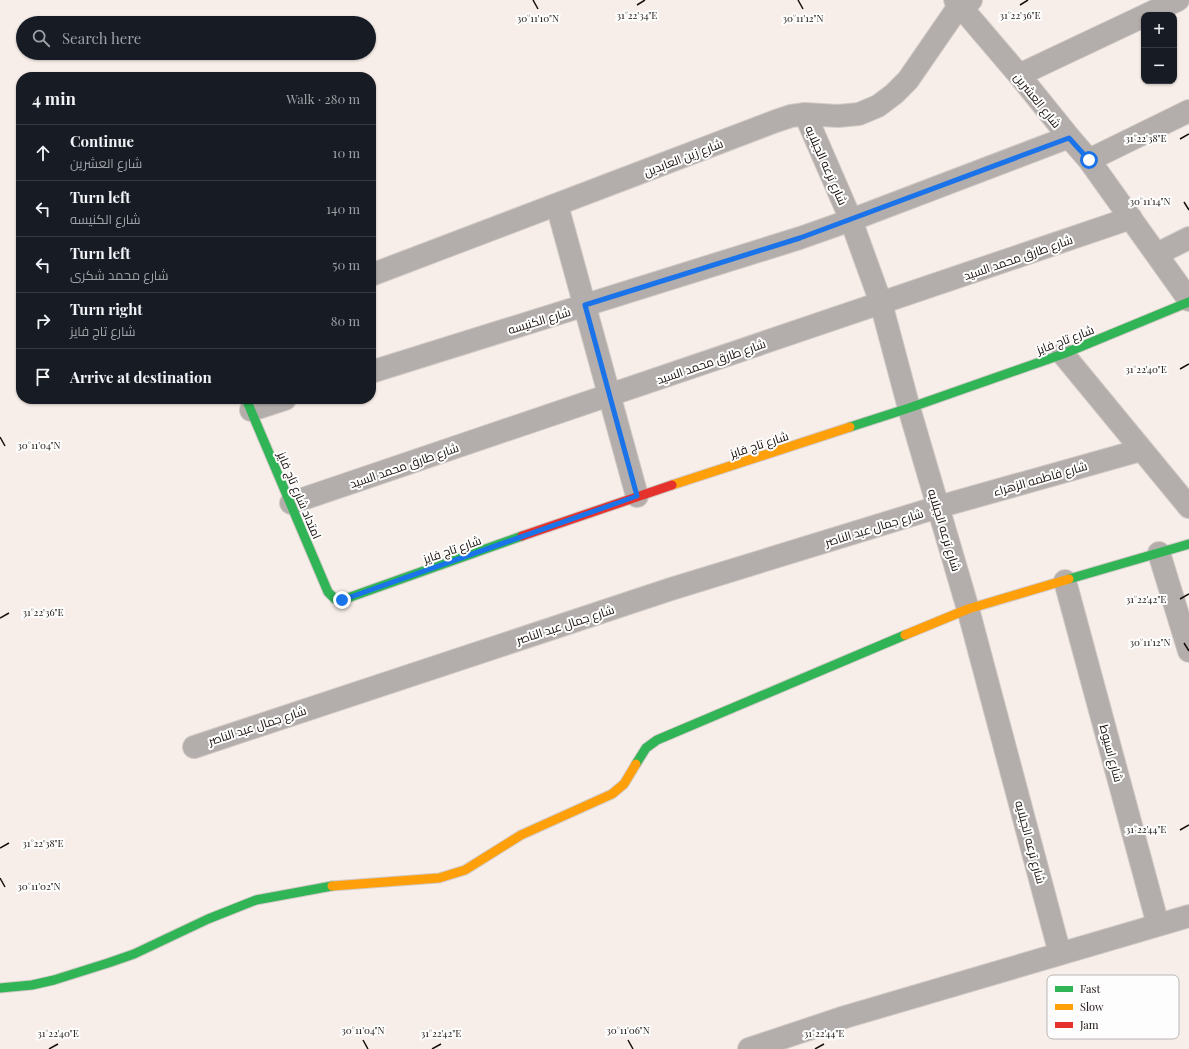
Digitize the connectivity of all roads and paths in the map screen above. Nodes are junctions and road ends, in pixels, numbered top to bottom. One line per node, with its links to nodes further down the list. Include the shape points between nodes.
1 (1178, 0): 3 (street)
2 (962, 2): 5 (street, شارع العشرين); 7 (street, شارع زين العابدين, via 908,80 878,106 859,114)
3 (1153, 12)
4 (1141, 18): 5 (street)
5 (1019, 75): 8 (street, شارع العشرين)
6 (1189, 111): 9 (street)
7 (805, 114): 10 (street, شارع زين العابدين, via 776,121); 12 (street, شارع ترعه الجبلايه)
8 (1069, 138): 9 (street, شارع العشرين); 12 (street, شارع الكنيسه)
9 (1089, 160): 11 (street, شارع العشرين)
10 (557, 205): 15 (street, شارع زين العابدين); 18 (street)
11 (1131, 218): 14 (street, شارع العشرين); 17 (street, شارع طارق محمد السيد)
12 (851, 220): 17 (street, شارع ترعه الجبلايه); 18 (street, شارع الكنيسه)
13 (1189, 238): 14 (street)
14 (1157, 254): 16 (street, شارع العشرين)
15 (376, 273)
16 (1189, 301): 19 (street, شارع تاج فايز)
17 (881, 303): 21 (street, شارع طارق محمد السيد); 23 (street, شارع ترعه الجبلايه)
18 (585, 305): 20 (street, شارع الكنيسه); 21 (street)
19 (1063, 354): 23 (street, شارع تاج فايز); 24 (street)
20 (376, 370)
21 (610, 395): 25 (street); 26 (street, شارع طارق محمد السيد)
22 (248, 404): 26 (street, امتداد شارع تاج فايز)
23 (909, 408): 25 (street, شارع تاج فايز); 27 (street, شارع ترعه الجبلايه)
24 (1141, 450): 27 (street, شارع فاطمه الزهراء); 28 (street)
25 (637, 496): 32 (street, شارع تاج فايز, via 342,600)
26 (291, 503): 32 (street, امتداد شارع تاج فايز, via 328,592)
27 (938, 507): 33 (street, شارع ترعه الجبلايه); 35 (street, شارع جمال عبد الناصر, via 671,589)
28 (1189, 507)
29 (1189, 544): 30 (street)
30 (1159, 553): 31 (street); 34 (street)
31 (1065, 580): 33 (street); 37 (street, شارع اسيوط)
32 (335, 599)
33 (968, 609): 38 (street, شارع ترعه الجبلايه); 39 (street, via 656,740 646,748 624,784 612,794 521,836 465,870 439,878 326,887 256,900 108,963 54,980)
34 (1189, 651)
35 (194, 746)
36 (1189, 916): 37 (street)
37 (1158, 925): 38 (street)
38 (1060, 954): 40 (street, via 845,1017)
39 (0, 988)
40 (749, 1049)

